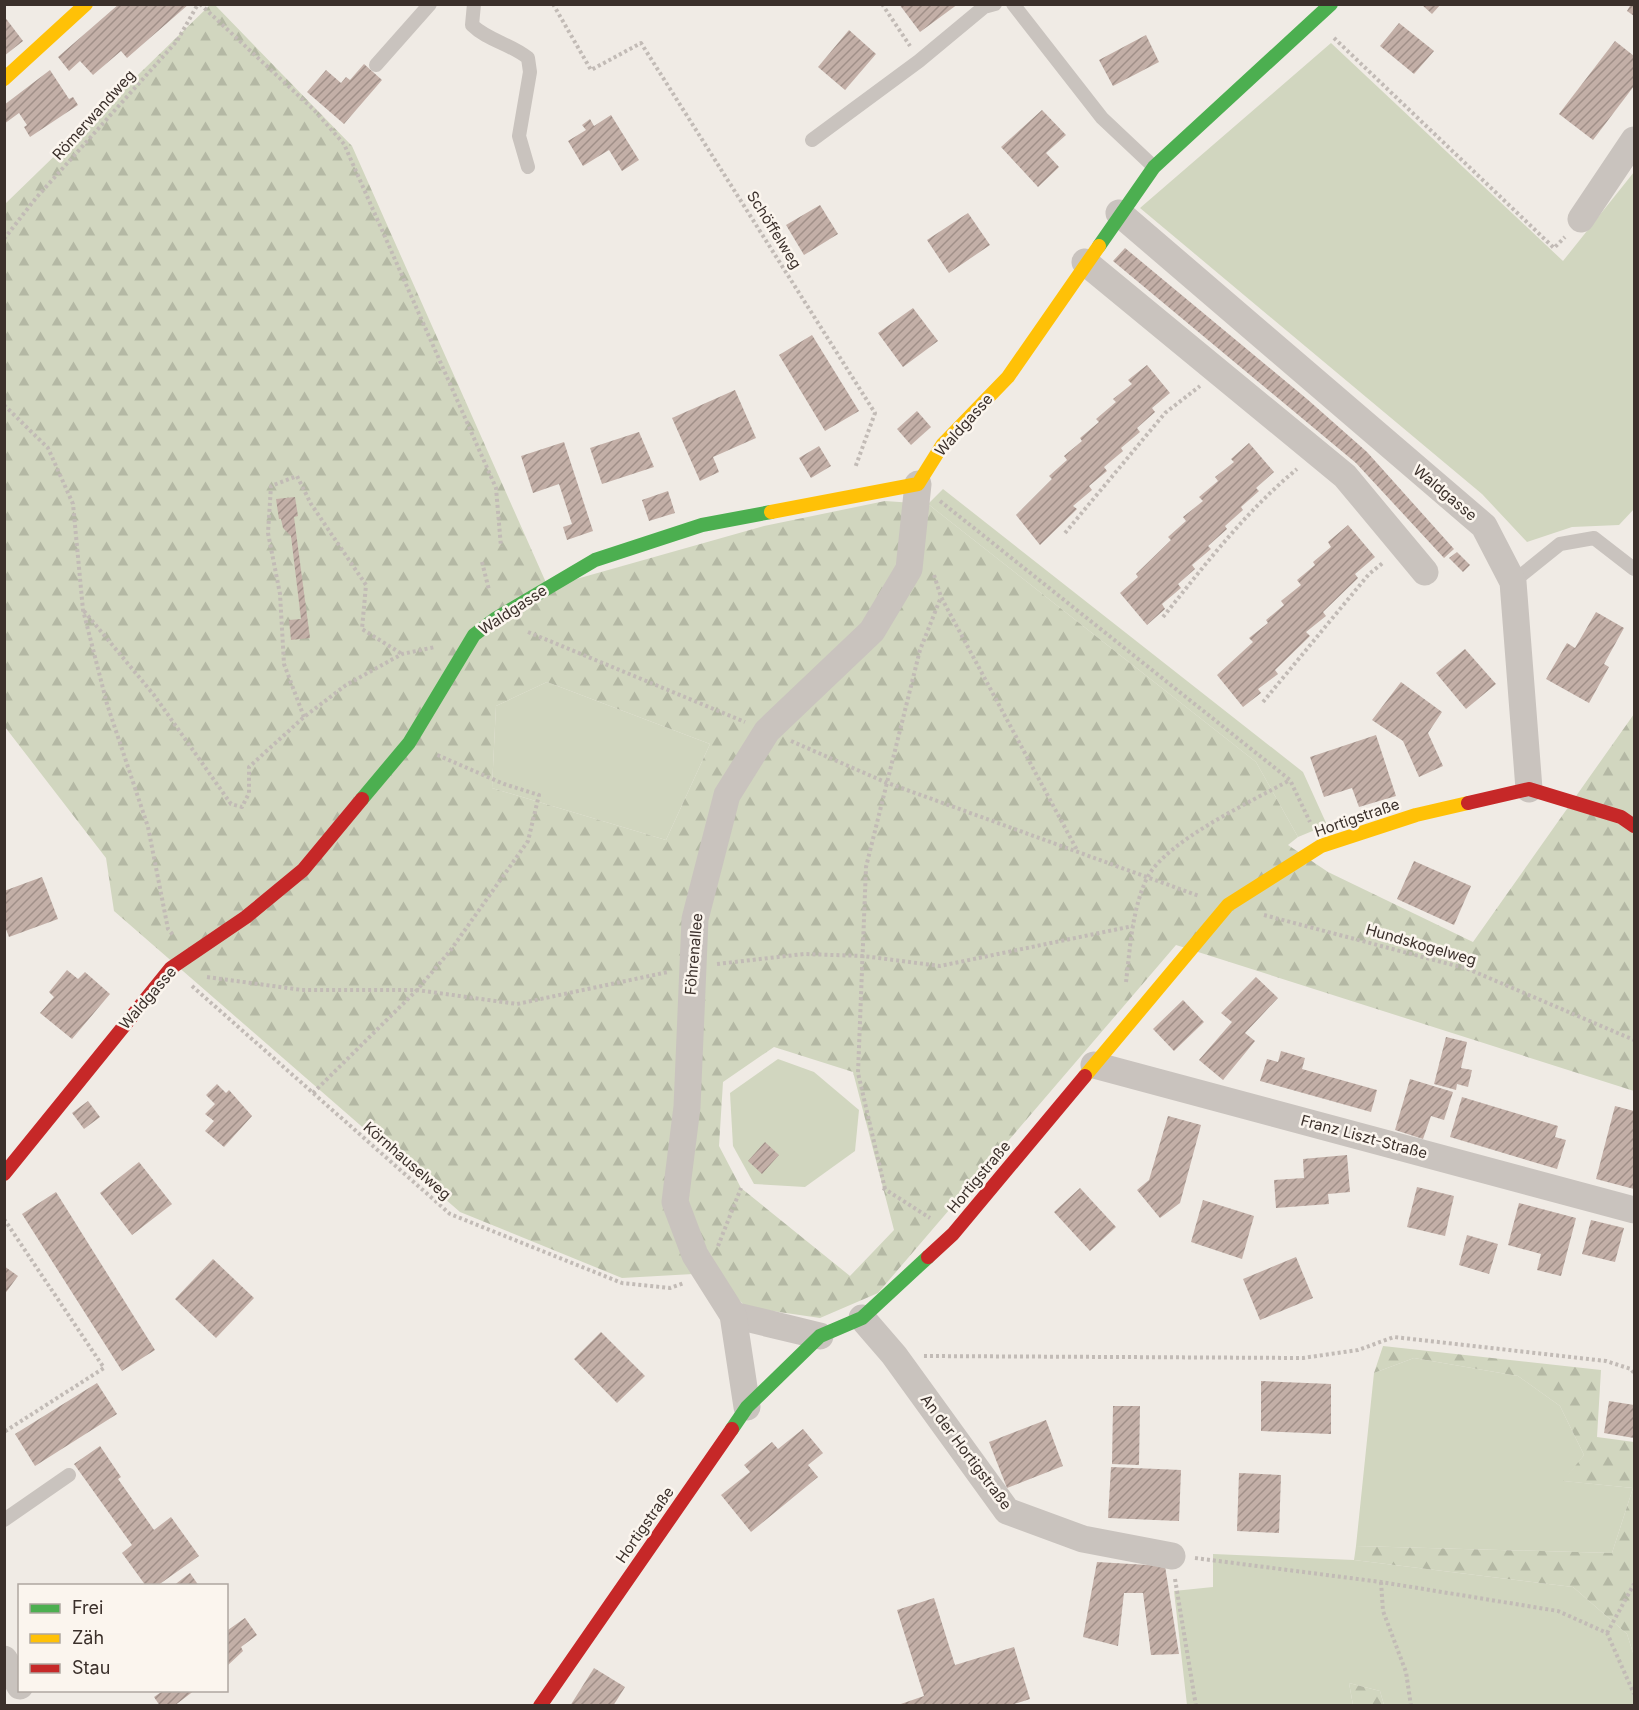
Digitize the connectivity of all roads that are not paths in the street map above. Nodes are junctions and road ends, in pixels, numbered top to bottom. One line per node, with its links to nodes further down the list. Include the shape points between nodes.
1 (86, 4): 7 (street)
2 (430, 4): 8 (lane)
3 (474, 4): 13 (lane, via 472,25 528,58 530,72 519,136)
4 (995, 4): 10 (lane, via 984,7 920,61)
5 (1013, 4): 12 (lane, via 1102,118)
6 (1331, 4): 12 (street, Waldgasse)
7 (61, 15): 9 (street)
8 (376, 65)
9 (4, 79)
10 (812, 140)
11 (1635, 140): 15 (street)
12 (1154, 167): 14 (street, Waldgasse)
13 (528, 168)
14 (1119, 213): 16 (street, Waldgasse); 20 (street, Waldgasse, via 1484,526)
15 (1581, 219)
16 (1085, 262): 17 (street, Waldgasse, via 1008,377 943,444); 19 (street, via 1345,476)
17 (918, 484): 24 (street, Waldgasse, via 702,525 595,560 495,618 474,635 409,743 303,870 246,917 171,968); 26 (street, Föhrenallee, via 909,569 872,631 767,731 727,795 695,919 687,1107 675,1202 695,1255)
18 (1635, 569): 20 (lane, via 1594,538 1560,544)
19 (1425, 572)
20 (1513, 582): 21 (street, Waldgasse)
21 (1529, 789): 22 (street, via 1621,817); 23 (street, Hortigstraße, via 1416,815 1321,846 1228,905)
22 (1635, 826)
23 (1094, 1065): 25 (street, Franz Liszt-Straße); 27 (street, Hortigstraße, via 953,1234)
24 (4, 1174)
25 (1635, 1210)
26 (733, 1316): 28 (street); 29 (street, Föhrenallee)
27 (862, 1318): 28 (street, Hortigstraße); 32 (street, An der Hortigstraße, via 894,1355 1008,1511 1083,1539)
28 (820, 1336): 29 (street, Hortigstraße)
29 (747, 1407): 37 (street, Hortigstraße)
30 (69, 1475): 31 (lane)
31 (4, 1520)
32 (1172, 1556)
33 (4, 1659): 34 (street)
34 (18, 1683)
35 (23, 1692): 36 (street)
36 (29, 1706)
37 (540, 1706)

